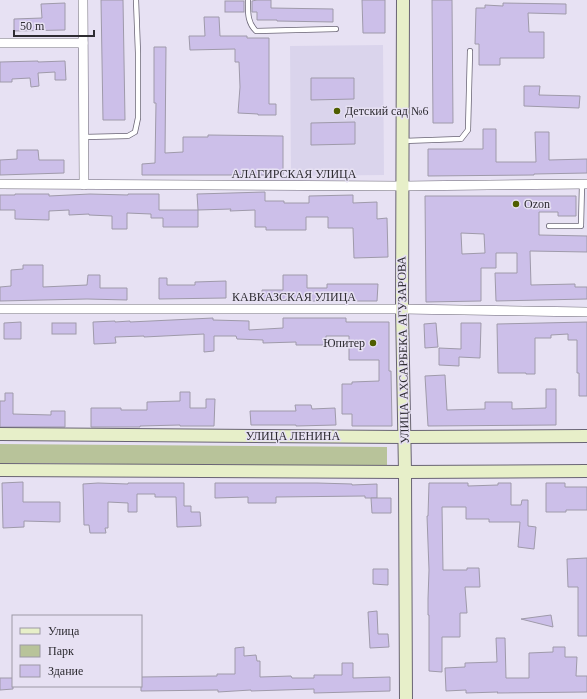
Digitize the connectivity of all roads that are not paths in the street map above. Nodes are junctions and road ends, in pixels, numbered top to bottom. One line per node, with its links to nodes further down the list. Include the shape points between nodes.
1 (83, 0): 7 (street)
2 (136, 0): 9 (lane, via 138,118 135,132 128,136)
3 (248, 0): 5 (lane, via 248,16 256,32)
4 (403, 0): 10 (street, УЛИЦА АХСАРБЕКА АГУЗАРОВА)
5 (336, 29)
6 (0, 43): 7 (street)
7 (84, 43): 9 (street)
8 (470, 51): 10 (lane, via 468,130 461,139)
9 (84, 137): 13 (street)
10 (403, 141): 14 (street, УЛИЦА АХСАРБЕКА АГУЗАРОВА)
11 (0, 184): 13 (street, АЛАГИРСКАЯ УЛИЦА)
12 (585, 184): 14 (street, АЛАГИРСКАЯ УЛИЦА); 15 (lane, via 581,226)
13 (84, 185): 14 (street, АЛАГИРСКАЯ УЛИЦА)
14 (402, 186): 16 (street, УЛИЦА АХСАРБЕКА АГУЗАРОВА)
15 (549, 226)
16 (402, 308): 17 (street, КАВКАЗСКАЯ УЛИЦА); 18 (street, КАВКАЗСКАЯ УЛИЦА); 21 (street, УЛИЦА АХСАРБЕКА АГУЗАРОВА)
17 (0, 309)
18 (587, 312)
19 (0, 434): 21 (street, УЛИЦА ЛЕНИНА)
20 (587, 436): 21 (street, УЛИЦА ЛЕНИНА)
21 (405, 437): 24 (street, УЛИЦА АХСАРБЕКА АГУЗАРОВА)
22 (0, 470): 24 (street)
23 (587, 471): 24 (street)
24 (405, 472): 25 (street, УЛИЦА АХСАРБЕКА АГУЗАРОВА)
25 (406, 699)

